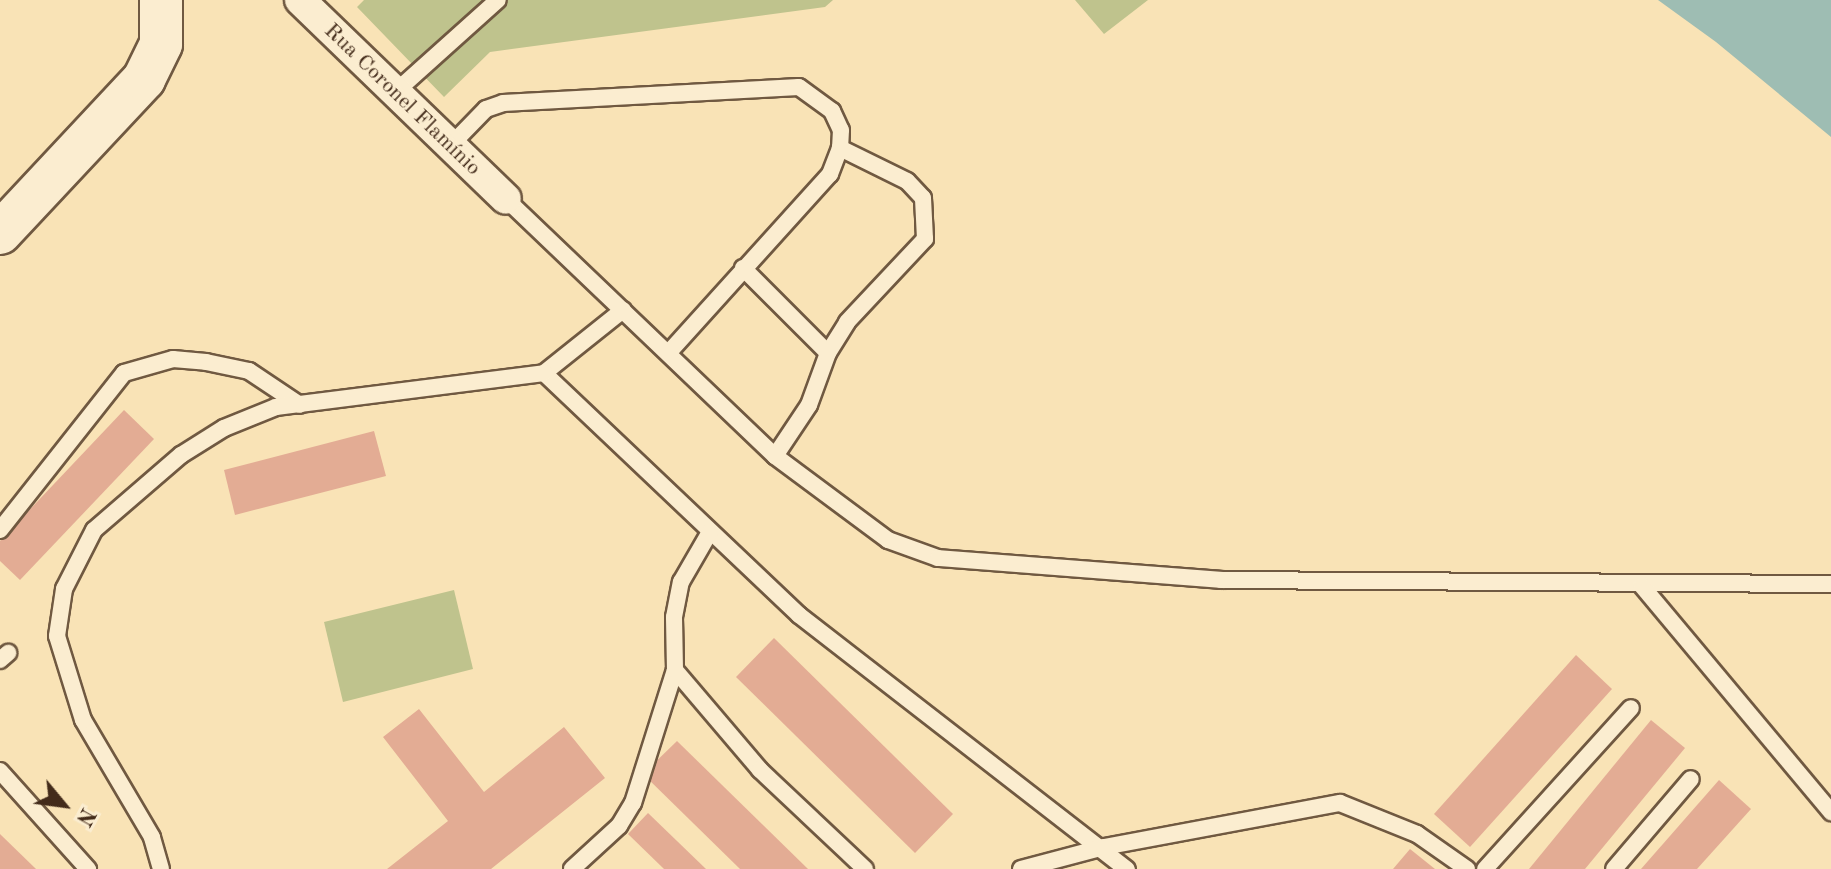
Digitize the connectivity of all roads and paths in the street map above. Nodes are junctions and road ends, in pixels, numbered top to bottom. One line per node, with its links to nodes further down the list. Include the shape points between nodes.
1 (300, 0): 4 (street, Rua Coronel Flamínio)
2 (498, 0): 4 (lane)
3 (162, 8): 8 (main road, via 161,44 144,79)
4 (392, 95): 5 (street, Rua Coronel Flamínio)
5 (449, 147): 6 (lane, via 486,109 503,103 799,87 832,111 841,130); 7 (street, Rua Coronel Flamínio)
6 (840, 148): 9 (lane, via 830,174); 12 (lane, via 907,181 923,198 928,215 925,239 847,322)
7 (506, 199): 10 (lane)
8 (0, 233)
9 (743, 268): 11 (lane); 12 (lane)
10 (623, 310): 11 (lane); 13 (lane)
11 (668, 353): 15 (lane)
12 (828, 353): 15 (lane, via 809,405)
13 (544, 373): 14 (lane); 17 (lane)
14 (300, 405): 16 (lane, via 249,371 206,362 173,359 124,373); 28 (lane, via 276,407 224,428 181,455 94,530 64,589 57,636 83,720 152,837)
15 (775, 456): 19 (lane, via 888,540 938,558 1221,580)
16 (0, 530)
17 (710, 532): 20 (lane, via 681,582 674,617); 25 (lane, via 799,615)
18 (1831, 584): 19 (lane)
19 (1642, 586): 24 (lane)
20 (675, 670): 29 (lane, via 633,803 601,844); 30 (lane, via 760,770)
21 (1631, 708): 34 (lane)
22 (0, 771): 27 (lane)
23 (1691, 779): 35 (lane)
24 (1831, 812)
25 (1104, 847): 26 (lane); 32 (lane); 33 (lane, via 1340,803 1417,834)
26 (1056, 866): 31 (lane)
27 (88, 869)
28 (161, 869)
29 (572, 869)
30 (865, 869)
31 (1021, 869)
32 (1127, 869)
33 (1467, 869)
34 (1485, 869)
35 (1614, 869)

